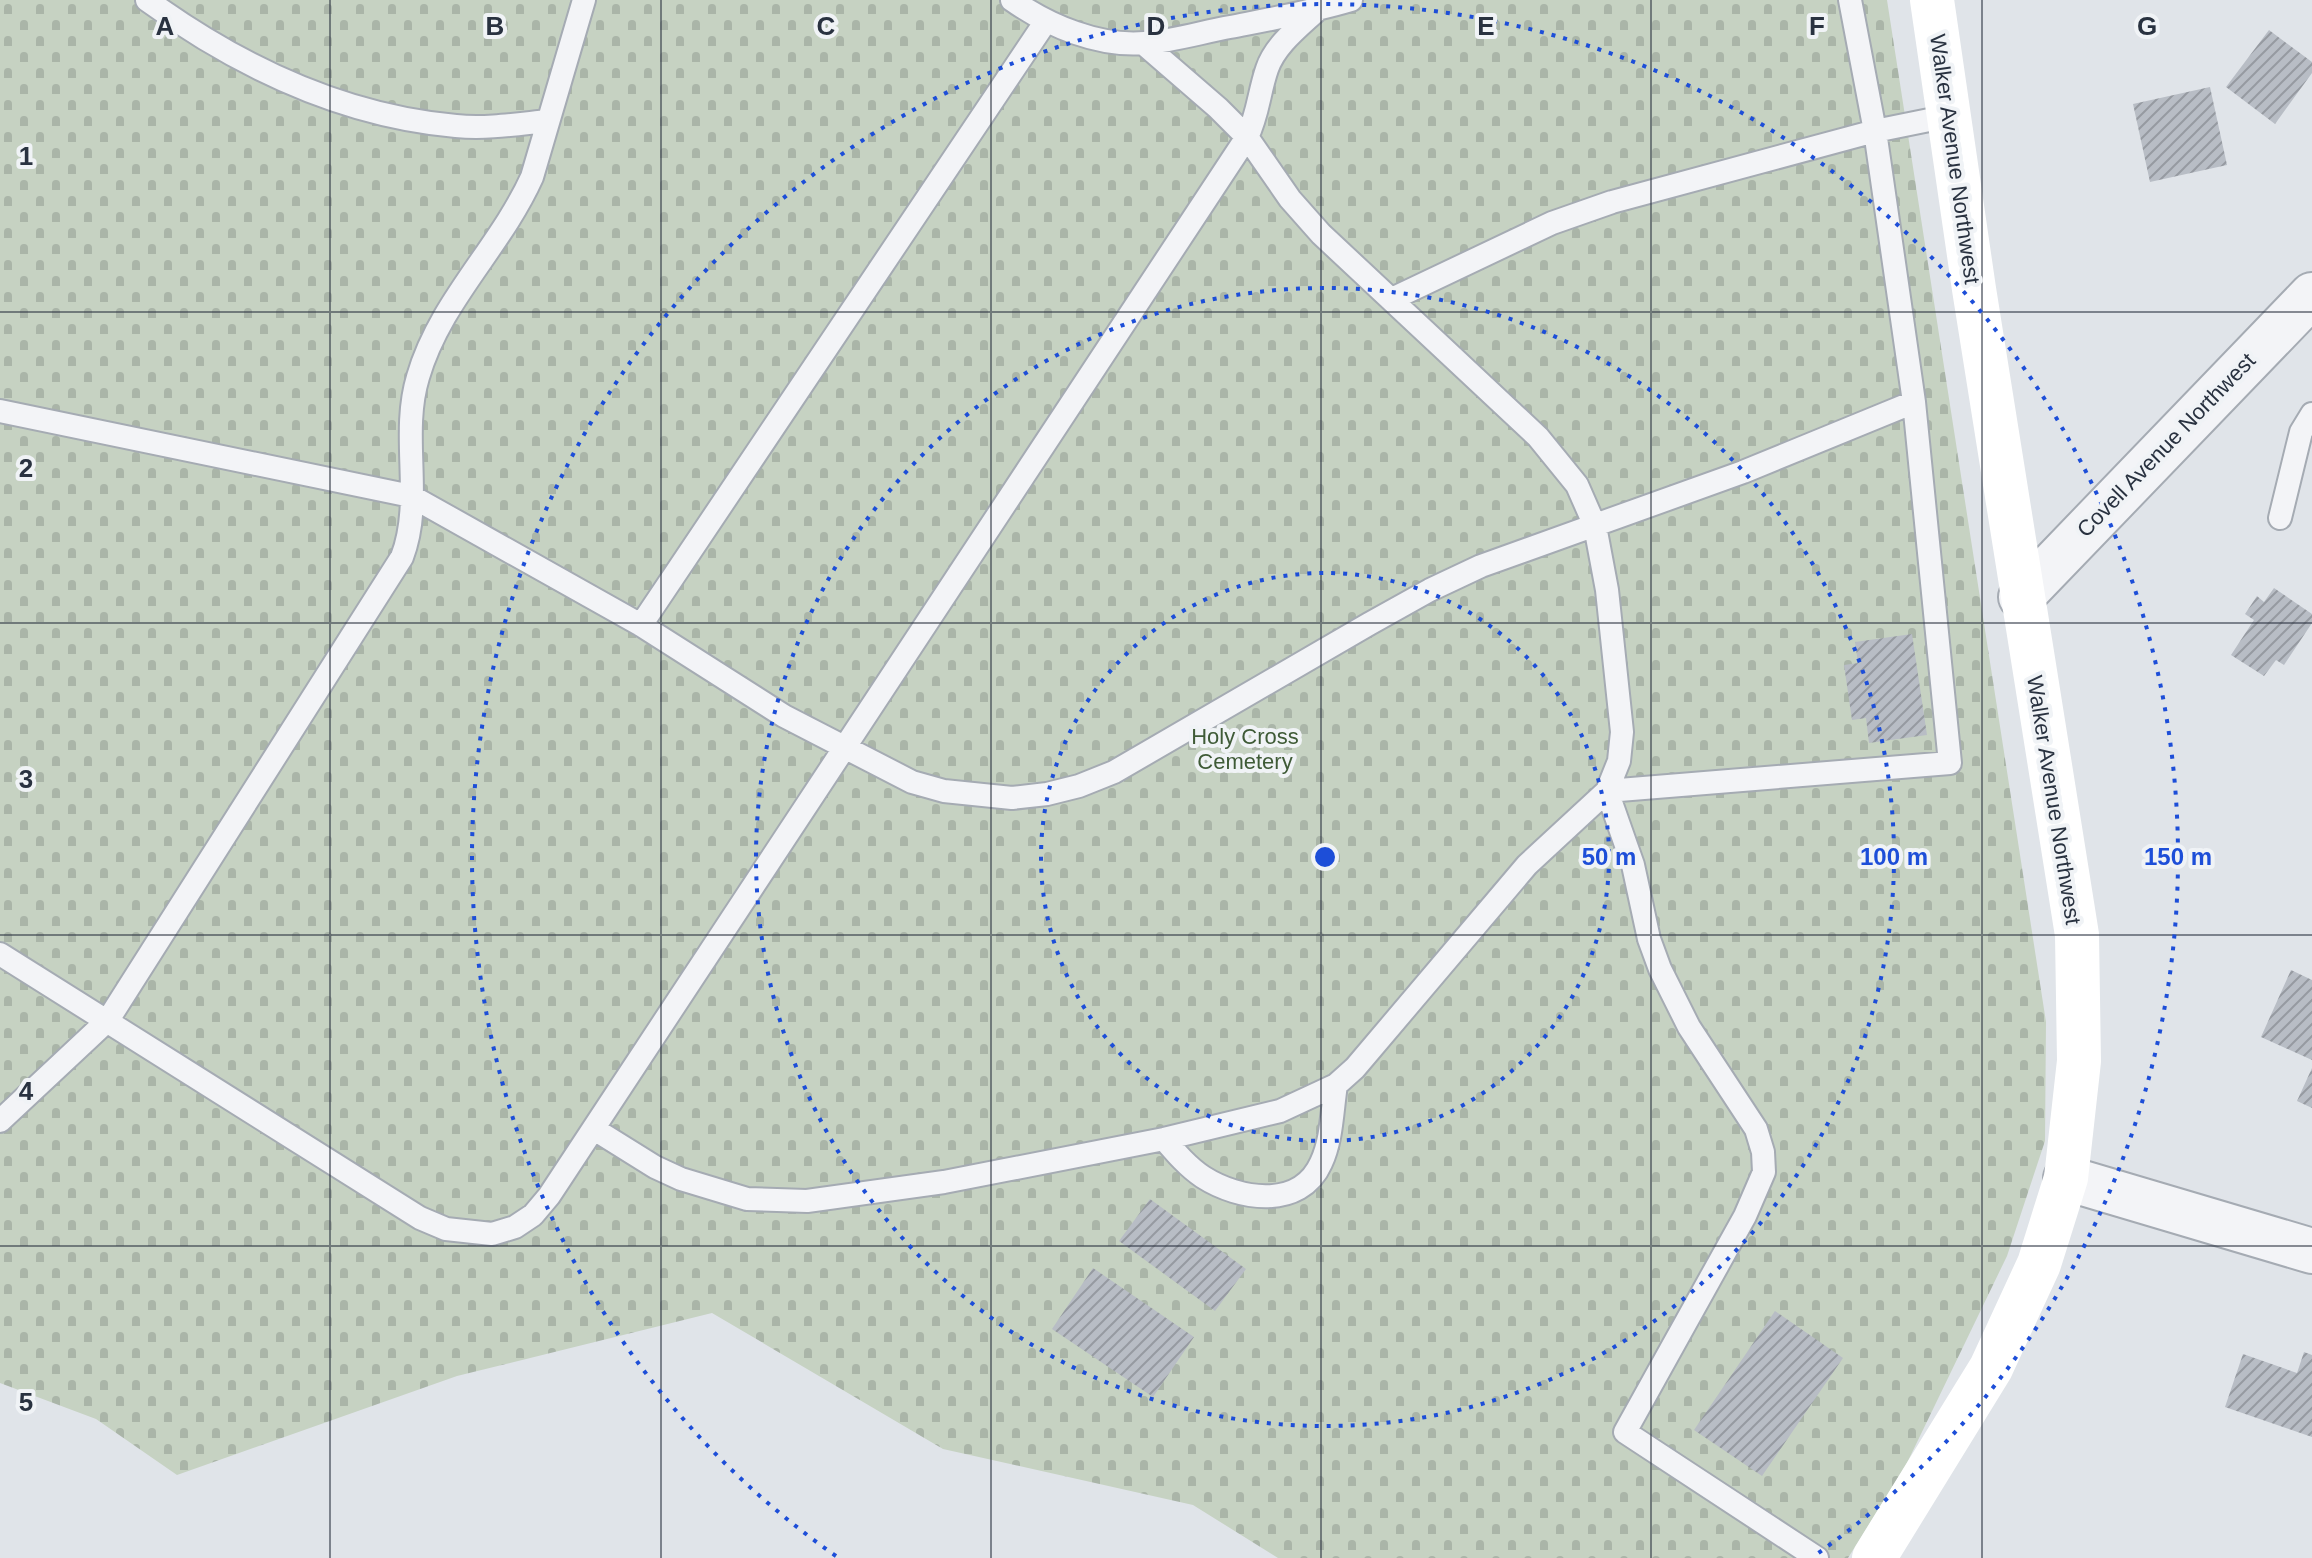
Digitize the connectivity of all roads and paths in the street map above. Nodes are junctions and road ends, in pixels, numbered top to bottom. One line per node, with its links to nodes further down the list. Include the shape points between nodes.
1 (147, 0): 11 (lane, via 277,79 347,104 457,126)
2 (584, 0): 11 (lane)
3 (1012, 0): 8 (lane)
4 (1351, 0): 7 (lane)
5 (1850, 0): 12 (lane)
6 (1932, 0): 10 (main road, Walker Avenue Northwest)
7 (1317, 10): 9 (lane); 13 (lane, via 1268,65)
8 (1046, 21): 9 (lane, via 1106,41); 23 (lane)
9 (1144, 44): 13 (lane)
10 (1949, 116): 12 (lane); 22 (main road, Walker Avenue Northwest)
11 (548, 121): 19 (lane, via 521,201 449,306 425,354 411,407)
12 (1875, 131): 15 (lane, via 1612,202 1552,223); 16 (lane)
13 (1247, 137): 15 (lane, via 1321,234); 24 (lane)
14 (2312, 295): 22 (street, Covell Avenue Northwest)
15 (1392, 299): 21 (lane, via 1538,437 1577,485)
16 (1914, 402): 21 (lane, via 1802,450); 25 (lane, via 1950,763)
17 (0, 411): 19 (lane)
18 (2312, 414): 20 (lane, via 2301,432)
19 (411, 496): 23 (lane); 27 (lane, via 410,536 402,557)
20 (2280, 518)
21 (1595, 526): 24 (lane, via 1521,550 1430,590 1147,754 1079,786 1012,798 944,791 912,782); 25 (lane, via 1621,700 1619,761)
22 (2021, 597): 32 (main road, Walker Avenue Northwest, via 2077,935 2079,1061)
23 (641, 625): 24 (lane)
24 (842, 747): 30 (lane)
25 (1607, 791): 28 (lane, via 1527,865 1379,1042); 34 (lane, via 1660,969 1689,1027 1756,1129 1764,1172 1625,1432)
26 (0, 954): 27 (lane)
27 (108, 1020): 29 (lane); 30 (lane, via 420,1218 446,1229 492,1234 533,1215)
28 (1336, 1085): 31 (lane, via 1280,1111); 31 (lane, via 1322,1163 1312,1179 1289,1193 1251,1196 1225,1190 1187,1165)
29 (0, 1121)
30 (594, 1129): 31 (lane, via 681,1179 775,1202 944,1182)
31 (1164, 1139)
32 (2066, 1178): 33 (street); 35 (main road, Walker Avenue Northwest, via 2039,1264 1991,1368)
33 (2312, 1251)
34 (1817, 1558)
35 (1874, 1558)

